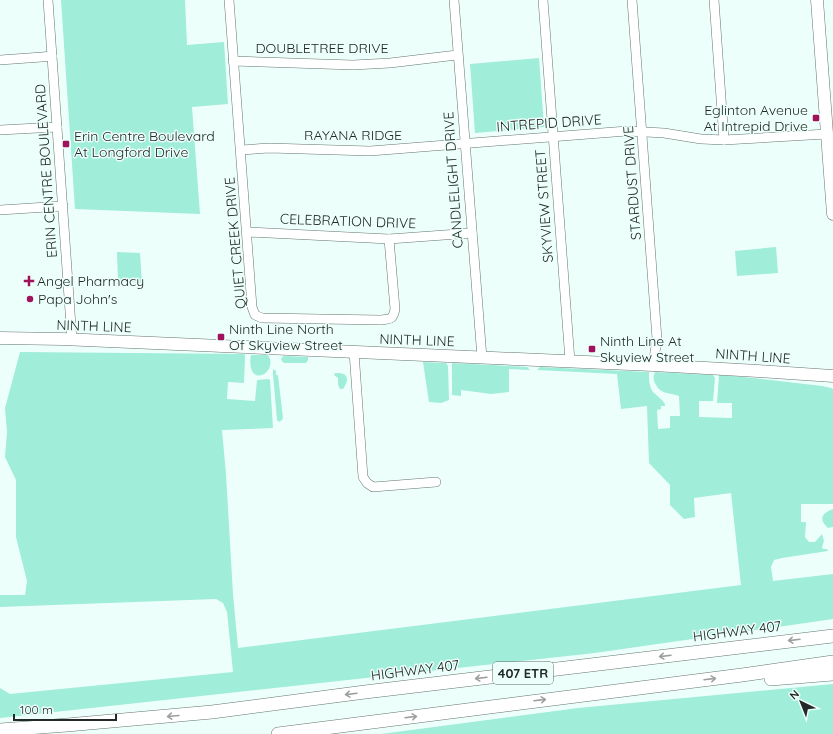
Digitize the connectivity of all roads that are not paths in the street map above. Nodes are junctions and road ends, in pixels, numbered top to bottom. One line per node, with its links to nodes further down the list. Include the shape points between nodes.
1 (48, 0): 9 (street, ERIN CENTRE BOULEVARD)
2 (229, 0): 11 (street, QUIET CREEK DRIVE)
3 (454, 0): 8 (street, CANDLELIGHT DRIVE)
4 (542, 0): 16 (street, SKYVIEW STREET)
5 (632, 0): 14 (street, STARDUST DRIVE)
6 (714, 0): 17 (street)
7 (817, 0): 15 (main road)
8 (457, 55): 11 (street, DOUBLETREE DRIVE, via 353,65); 18 (street, CANDLELIGHT DRIVE)
9 (52, 56): 10 (street); 12 (street, ERIN CENTRE BOULEVARD)
10 (0, 60)
11 (233, 61): 19 (street, QUIET CREEK DRIVE)
12 (57, 126): 13 (street); 20 (street, ERIN CENTRE BOULEVARD)
13 (0, 130)
14 (642, 132): 16 (street, INTREPID DRIVE); 17 (street, INTREPID DRIVE); 31 (street, STARDUST DRIVE, via 657,339)
15 (827, 134): 17 (street, INTREPID DRIVE); 22 (main road)
16 (553, 137): 18 (street, INTREPID DRIVE); 30 (street, SKYVIEW STREET)
17 (724, 140)
18 (465, 144): 19 (street, RAYANA RIDGE, via 370,151 269,148); 24 (street, CANDLELIGHT DRIVE)
19 (241, 150): 23 (street, QUIET CREEK DRIVE)
20 (63, 206): 21 (street); 27 (street, ERIN CENTRE BOULEVARD)
21 (0, 210)
22 (833, 214)
23 (247, 232): 25 (street, CELEBRATION DRIVE); 25 (street, QUIET CREEK DRIVE, via 252,307 255,314 262,318 391,319 395,309)
24 (472, 234): 25 (street, CELEBRATION DRIVE); 29 (street, CANDLELIGHT DRIVE)
25 (389, 239)
26 (0, 338): 27 (main road, NINTH LINE)
27 (72, 340): 28 (main road, NINTH LINE)
28 (354, 352): 29 (main road, NINTH LINE); 33 (street, via 363,477 374,487)
29 (482, 358): 30 (main road, NINTH LINE)
30 (570, 362): 31 (main road, NINTH LINE)
31 (653, 365): 32 (main road, NINTH LINE)
32 (833, 376)
33 (436, 482)
34 (833, 636): 38 (highway, HIGHWAY 407 / 407 ETR, one-way to 38, via 212,712)
35 (833, 662): 37 (highway, 407 ETR)
36 (833, 674): 37 (highway, via 766,679)
37 (742, 675): 39 (highway, 407 ETR, one-way to 37)
38 (0, 730)
39 (278, 734)

